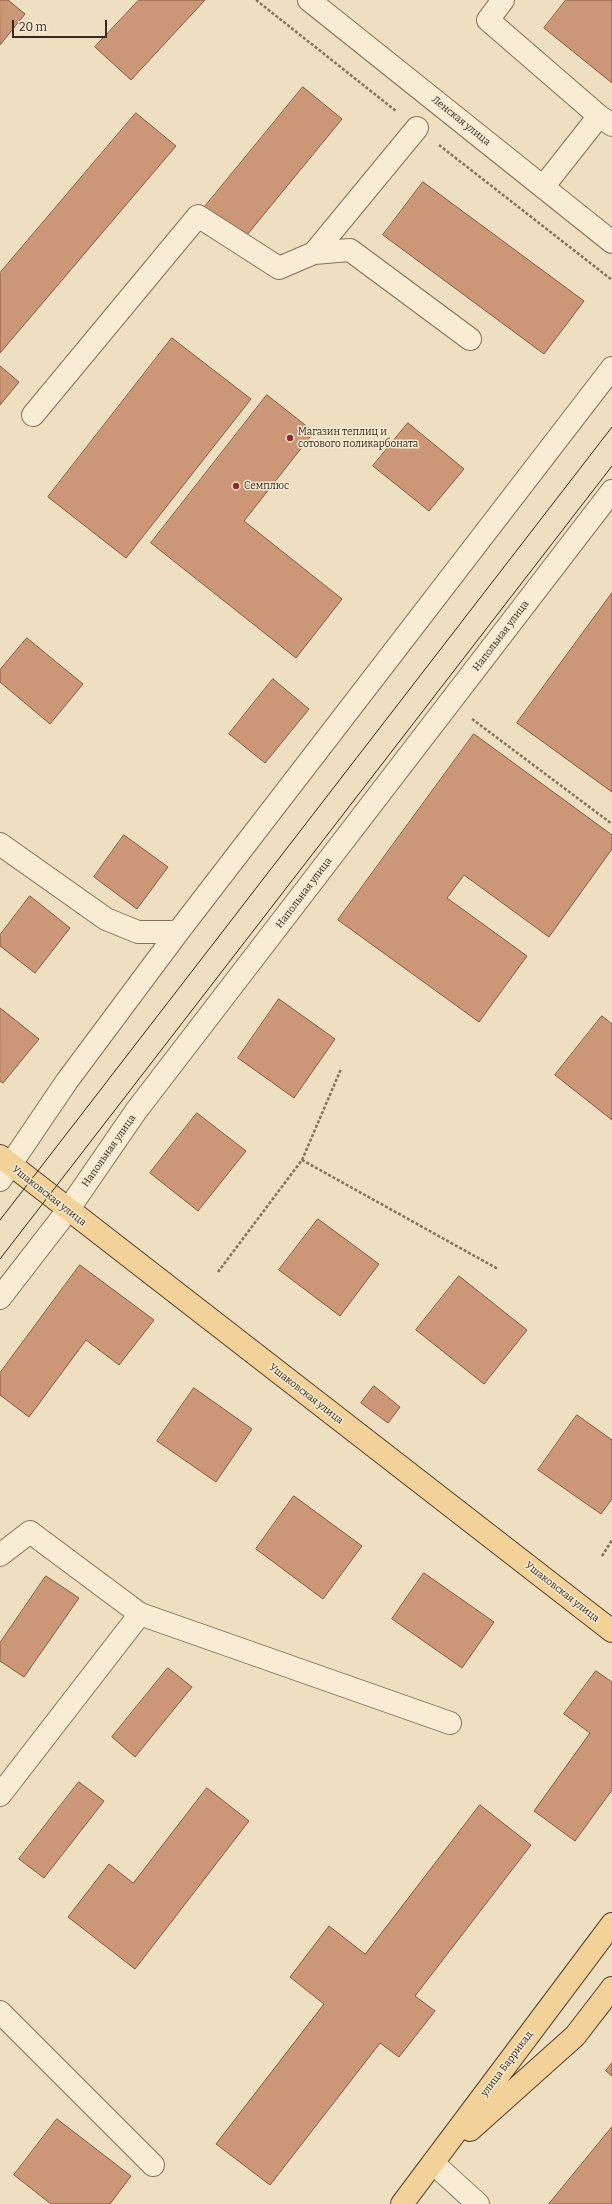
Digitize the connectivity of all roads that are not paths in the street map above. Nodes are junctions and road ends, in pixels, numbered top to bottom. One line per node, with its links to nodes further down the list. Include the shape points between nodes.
1 (309, 0): 5 (street, Ленская улица)
2 (503, 0): 3 (street, via 488,20)
3 (606, 121): 5 (street)
4 (417, 128): 7 (street)
5 (543, 187): 6 (street, Ленская улица)
6 (612, 242)
7 (314, 253): 8 (street, via 350,250); 10 (street, via 278,268 198,216)
8 (470, 339)
9 (612, 368): 13 (street)
10 (33, 415)
11 (612, 491): 15 (street, Напольная улица, via 136,1111)
12 (0, 844): 13 (street, via 106,919 138,932)
13 (178, 932): 14 (street)
14 (4, 1167): 15 (main road, Ушаковская улица)
15 (68, 1210): 16 (street, Напольная улица); 19 (main road, Ушаковская улица)
16 (0, 1298)
17 (0, 1555): 18 (street, via 30,1532)
18 (140, 1614): 20 (street); 21 (street)
19 (612, 1631)
20 (450, 1723)
21 (0, 1794)
22 (612, 1924): 25 (main road, улица Баррикад)
23 (612, 1988): 25 (main road, via 575,2036)
24 (0, 2012): 26 (street)
25 (433, 2163): 27 (main road, улица Баррикад); 28 (street)
26 (153, 2165)
27 (402, 2204)
28 (478, 2204)

